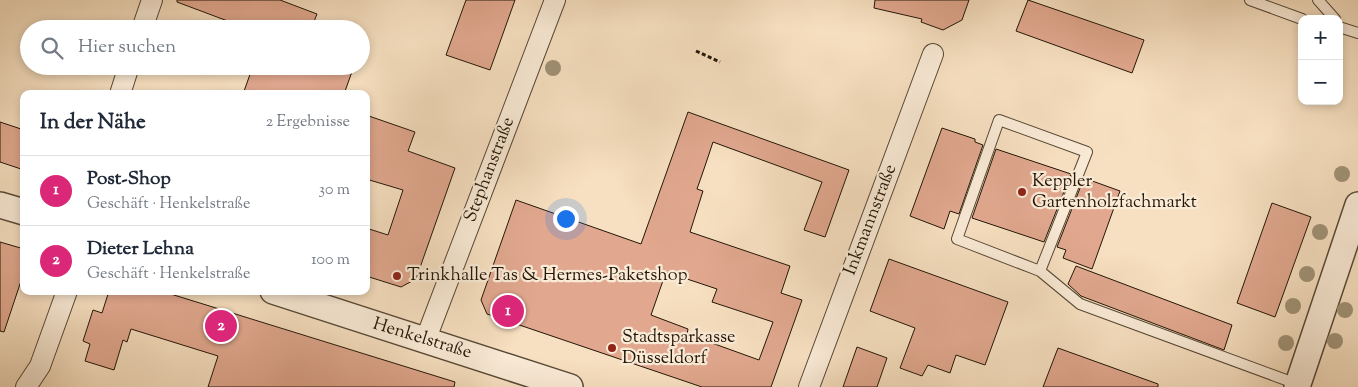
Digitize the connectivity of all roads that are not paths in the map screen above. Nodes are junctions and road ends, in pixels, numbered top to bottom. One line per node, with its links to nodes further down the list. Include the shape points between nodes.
1 (152, 0): 7 (street)
2 (555, 0): 19 (street, Stephanstraße)
3 (1250, 0): 6 (lane)
4 (1318, 0): 5 (lane)
5 (1331, 15)
6 (1298, 18)
7 (145, 20)
8 (1343, 27): 9 (lane)
9 (1358, 33)
10 (933, 54): 23 (street, Inkmannstraße)
11 (126, 75): 12 (street)
12 (121, 90)
13 (0, 205): 15 (street)
14 (1358, 205): 20 (street)
15 (20, 211)
16 (1040, 271): 16 (lane, via 957,239 998,120 1087,152); 20 (lane, via 1080,304)
17 (67, 295): 21 (street, via 40,366)
18 (285, 295): 19 (street, Henkelstraße)
19 (425, 341): 22 (street, Henkelstraße)
20 (1298, 386)
21 (26, 387)
22 (570, 387)
23 (809, 387)

